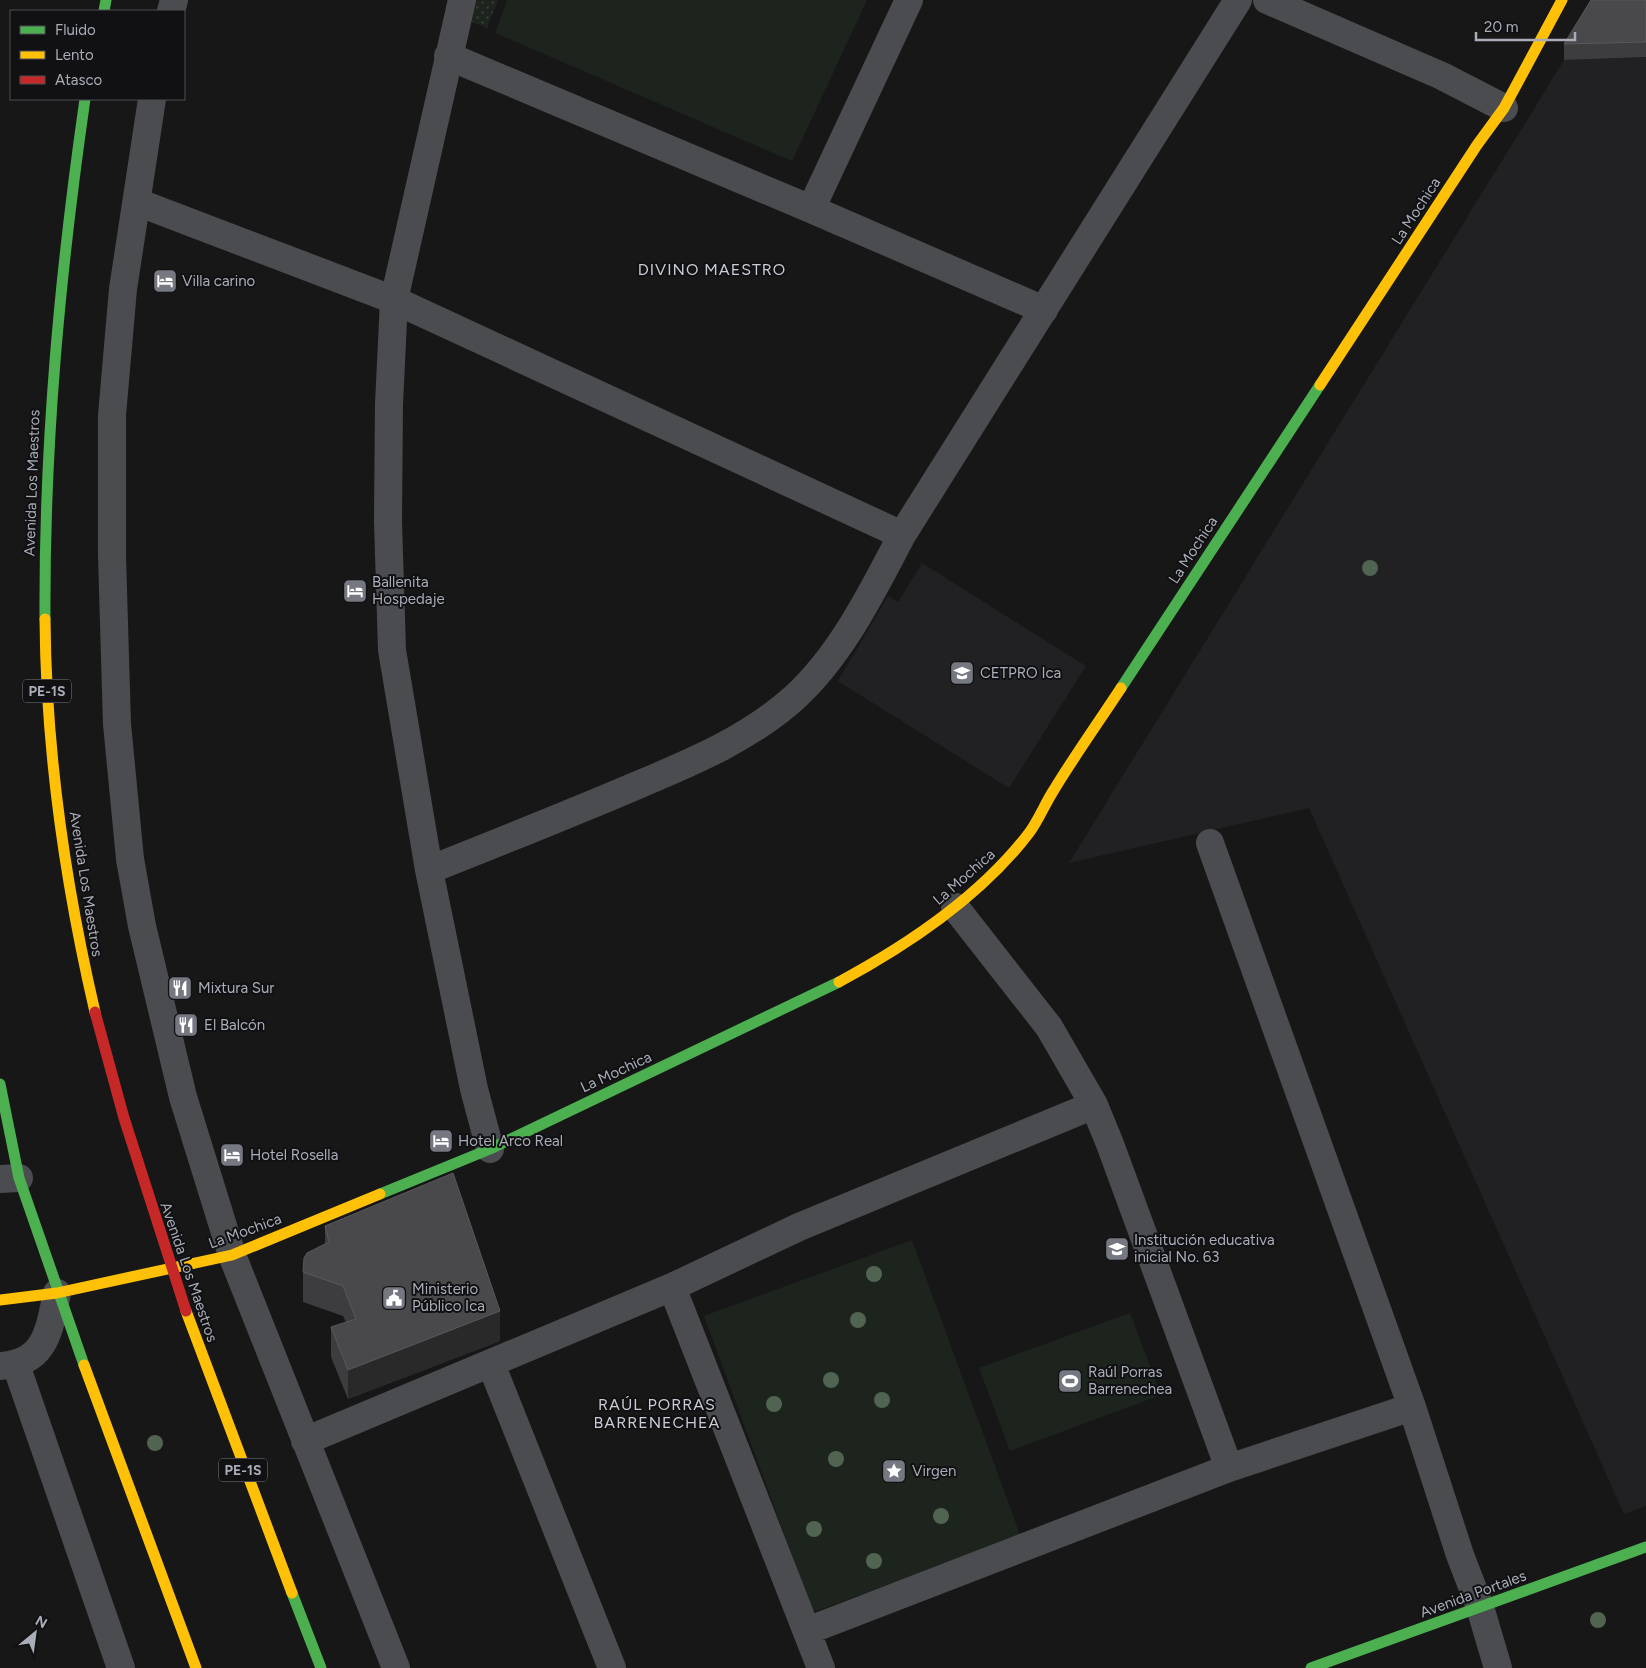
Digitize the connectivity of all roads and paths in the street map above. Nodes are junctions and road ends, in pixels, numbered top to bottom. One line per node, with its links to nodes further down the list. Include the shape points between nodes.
1 (462, 0): 6 (street)
2 (909, 0): 11 (street)
3 (1238, 0): 13 (street)
4 (1267, 0): 9 (street, via 1442,76)
5 (1562, 0): 9 (main road, La Mochica)
6 (448, 56): 11 (street); 12 (street)
7 (85, 100): 23 (main road, Avenida Los Maestros / PE-1S, via 58,295 44,487 44,627 50,737 75,926 126,1132)
8 (152, 100): 10 (street)
9 (1504, 108): 17 (main road, La Mochica, via 1058,784 1030,832 1003,863)
10 (137, 202): 12 (street); 22 (street, via 123,289 112,415 114,654 124,801 142,926 183,1097)
11 (811, 209): 13 (street)
12 (394, 300): 14 (street); 16 (street, via 388,521 392,650)
13 (1044, 310): 14 (street)
14 (902, 535): 16 (street, via 868,600 840,643 818,673 769,719 709,754)
15 (1210, 843): 29 (street)
16 (429, 870): 20 (street, via 474,1089)
17 (955, 907): 19 (street, via 1049,1027); 20 (main road, La Mochica, via 873,964 818,993)
18 (0, 1084): 21 (main road)
19 (1094, 1105): 24 (street, via 799,1226); 31 (street)
20 (490, 1149): 22 (main road, La Mochica)
21 (9, 1178): 25 (main road)
22 (232, 1255): 23 (main road, La Mochica); 30 (street)
23 (171, 1270): 25 (main road, La Mochica); 37 (main road, Avenida Los Maestros / PE-1S, via 242,1468)
24 (672, 1287): 27 (street); 34 (street)
25 (57, 1294): 26 (main road, La Mochica); 28 (street, via 48,1335 35,1354); 36 (main road)
26 (0, 1300)
27 (491, 1364): 30 (street); 39 (street)
28 (8, 1366): 35 (street)
29 (1412, 1407): 31 (street); 33 (street)
30 (305, 1441): 38 (street)
31 (1229, 1468): 34 (street)
32 (1646, 1547): 33 (main road, Avenida Portales)
33 (1480, 1607): 41 (main road, Avenida Portales); 42 (street)
34 (807, 1631): 40 (street)
35 (121, 1668)
36 (196, 1668)
37 (321, 1668)
38 (396, 1668)
39 (612, 1668)
40 (821, 1668)
41 (1310, 1668)
42 (1498, 1668)

